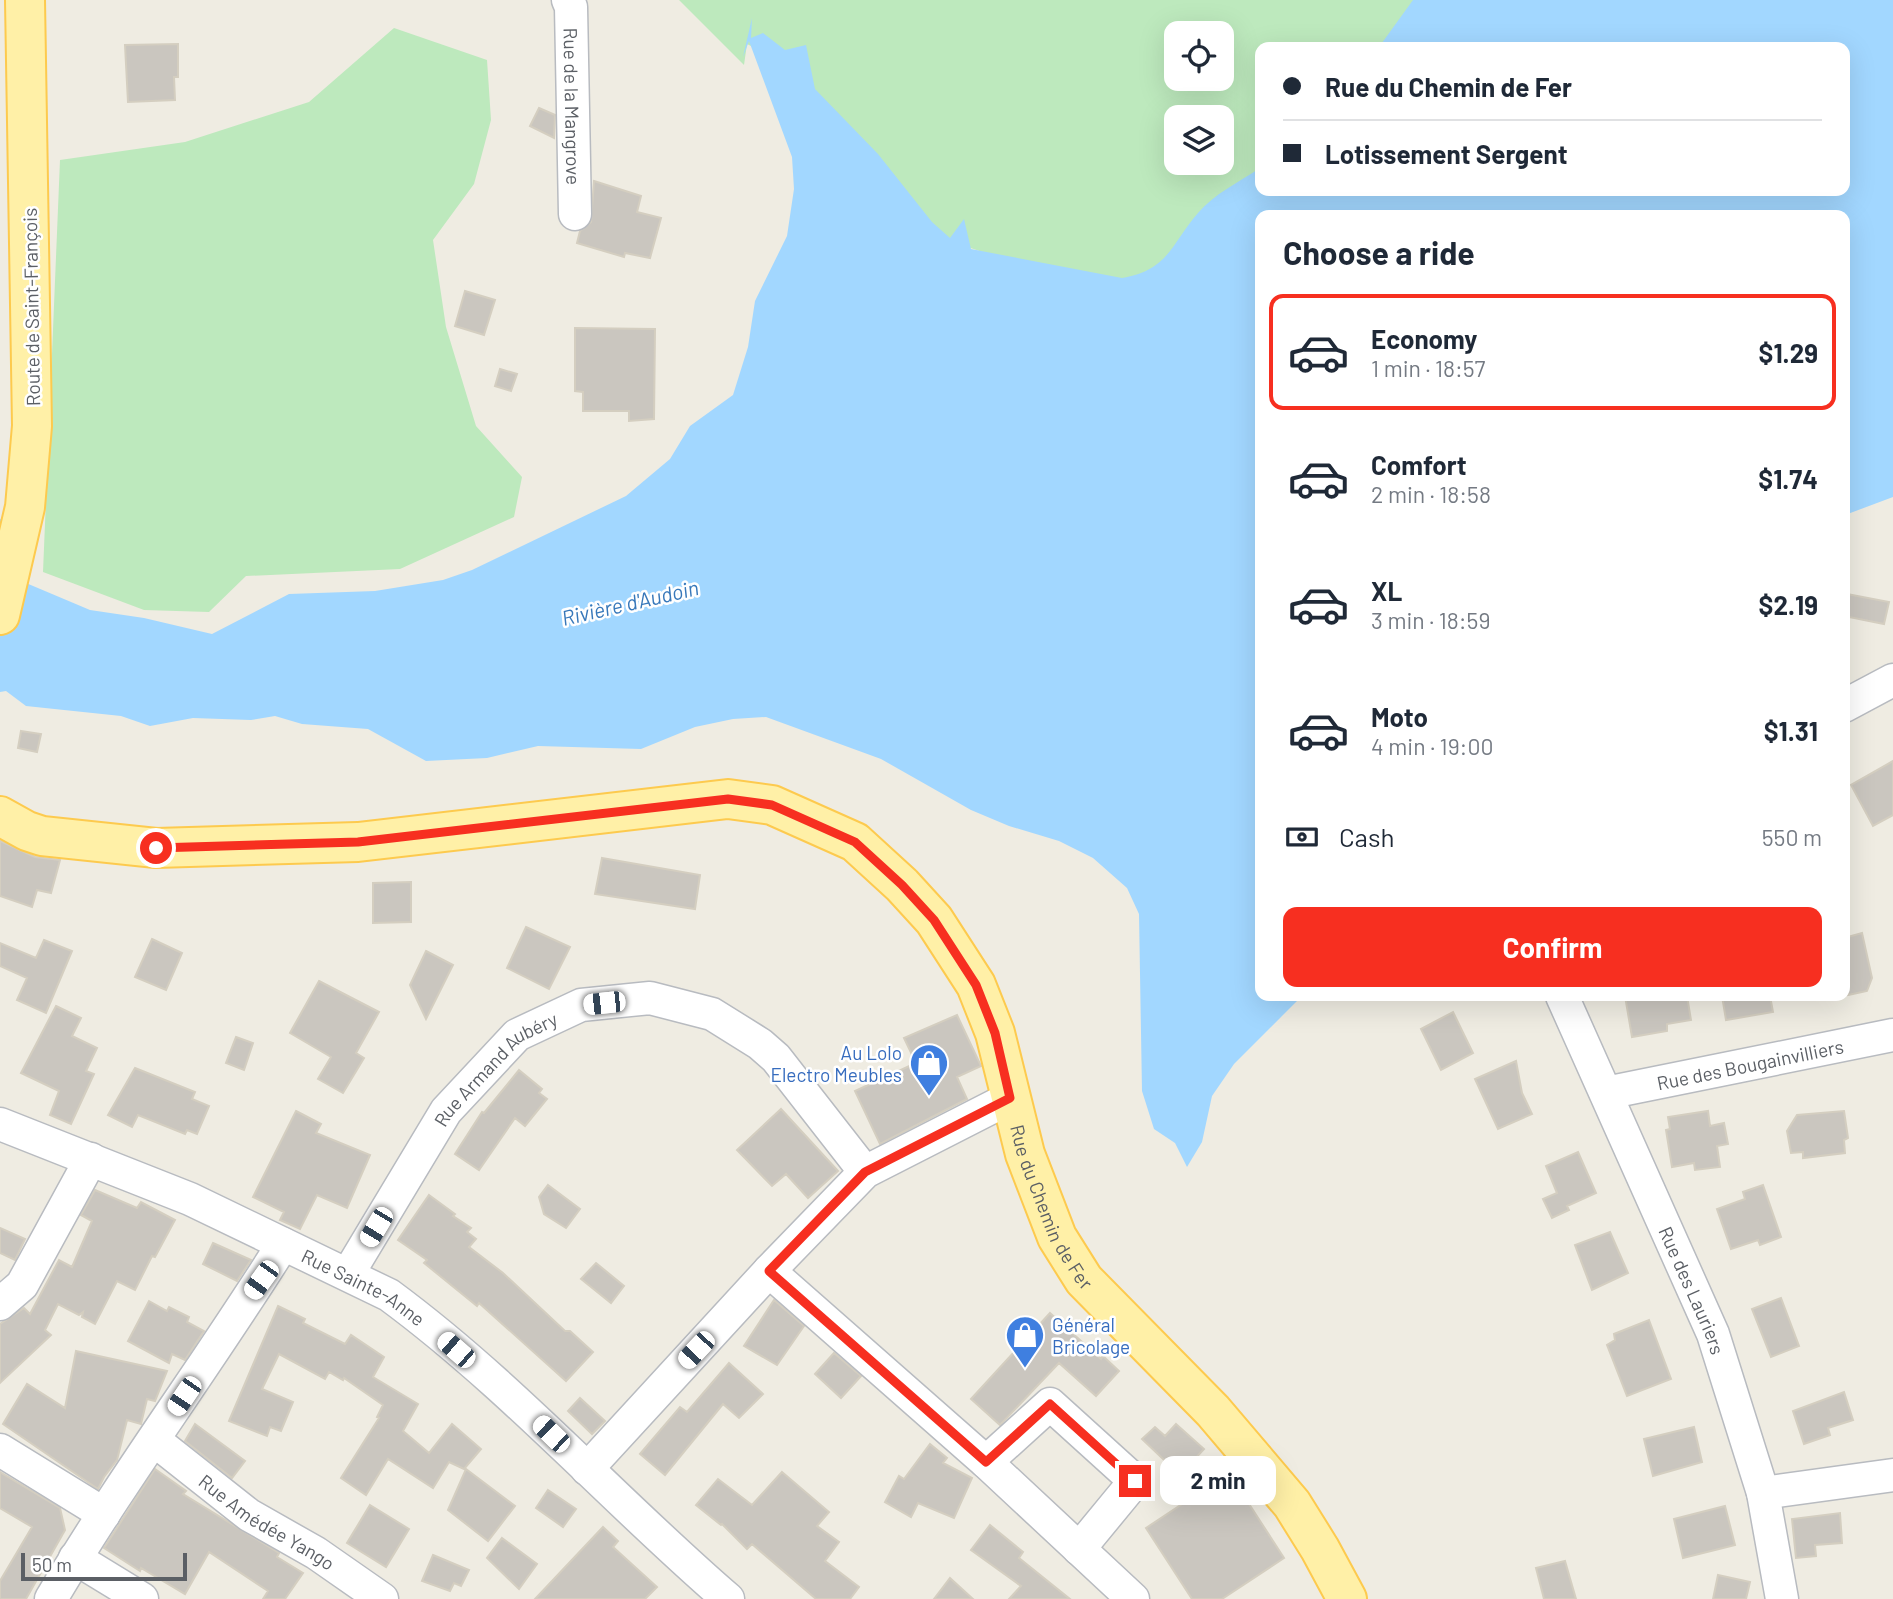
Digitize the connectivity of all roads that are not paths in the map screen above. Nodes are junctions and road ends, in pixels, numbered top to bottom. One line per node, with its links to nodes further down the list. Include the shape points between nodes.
1 (24, 0): 4 (main road, Route de Saint-François, via 32,426 25,507)
2 (568, 0): 3 (street, Rue de la Mangrove, via 575,95)
3 (575, 214)
4 (1, 613)
5 (1893, 680): 6 (street)
6 (1850, 703)
7 (0, 816): 11 (main road, Rue du Chemin de Fer, via 42,836 156,848 358,842 728,799 772,805 855,842 934,920 976,985 995,1033)
8 (1564, 1001): 10 (street, Rue des Lauriers)
9 (1893, 1035): 10 (street, Rue des Bougainvilliers)
10 (1606, 1093): 24 (street, Rue des Lauriers, via 1713,1334)
11 (1010, 1098): 14 (street); 33 (main road, Rue du Chemin de Fer, via 1041,1198 1057,1237 1084,1280 1213,1411 1292,1504)
12 (0, 1124): 13 (street, Rue Sainte-Anne)
13 (91, 1159): 15 (street, Rue Sainte-Anne, via 190,1199); 18 (street, via 22,1285)
14 (865, 1172): 16 (street); 17 (street, Rue Armand Aubéry, via 776,1058 712,1014 650,998 581,1005 517,1035 446,1111)
15 (283, 1244): 17 (street, Rue Sainte-Anne); 19 (street)
16 (769, 1271): 21 (street); 22 (street)
17 (348, 1274): 22 (street, Rue Sainte-Anne, via 389,1295 418,1317)
18 (0, 1304)
19 (154, 1440): 25 (street); 31 (street, Rue Amédée Yango, via 249,1515 316,1553)
20 (0, 1450): 25 (street)
21 (986, 1462): 26 (street); 26 (street, via 1050,1404 1135,1481)
22 (587, 1468): 28 (street, Rue Sainte-Anne)
23 (1893, 1475): 24 (street)
24 (1763, 1493): 34 (street, Rue des Lauriers)
25 (104, 1514): 27 (street)
26 (1079, 1549): 32 (street)
27 (75, 1558): 29 (street); 30 (street)
28 (708, 1593)
29 (51, 1599)
30 (142, 1599)
31 (382, 1599)
32 (1133, 1599)
33 (1347, 1599)
34 (1782, 1599)

